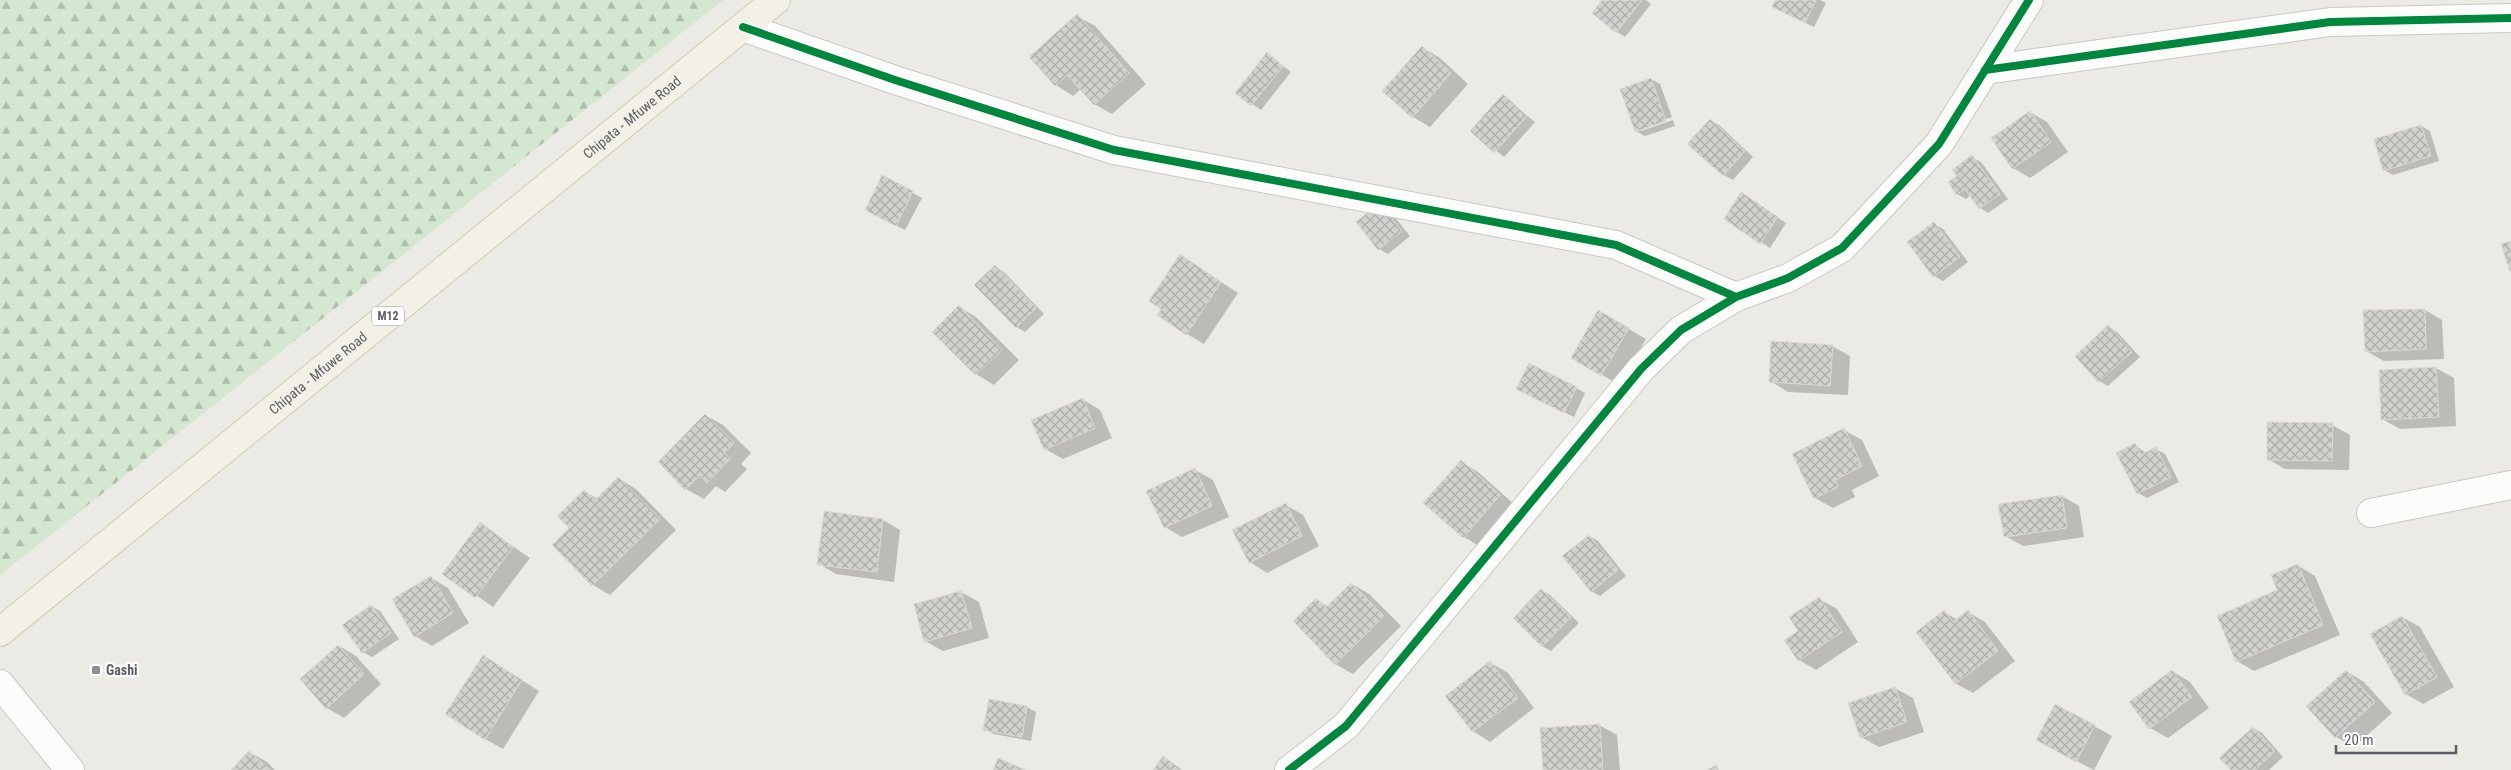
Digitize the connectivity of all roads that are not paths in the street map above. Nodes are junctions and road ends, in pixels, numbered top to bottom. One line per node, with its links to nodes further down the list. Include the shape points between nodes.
1 (776, 0): 4 (main road, Chipata - Mfuwe Road / M12)
2 (2029, 0): 5 (street)
3 (2511, 18): 5 (street, via 2330,22)
4 (743, 27): 6 (street, via 1114,150 1616,246); 9 (main road, Chipata - Mfuwe Road / M12)
5 (1985, 70): 6 (street, via 1939,144 1842,248 1788,278)
6 (1736, 297): 12 (street, via 1681,330 1640,369 1346,726)
7 (2511, 485): 8 (street)
8 (2371, 513)
9 (0, 632)
10 (0, 684): 11 (street)
11 (70, 770)
12 (1289, 770)

